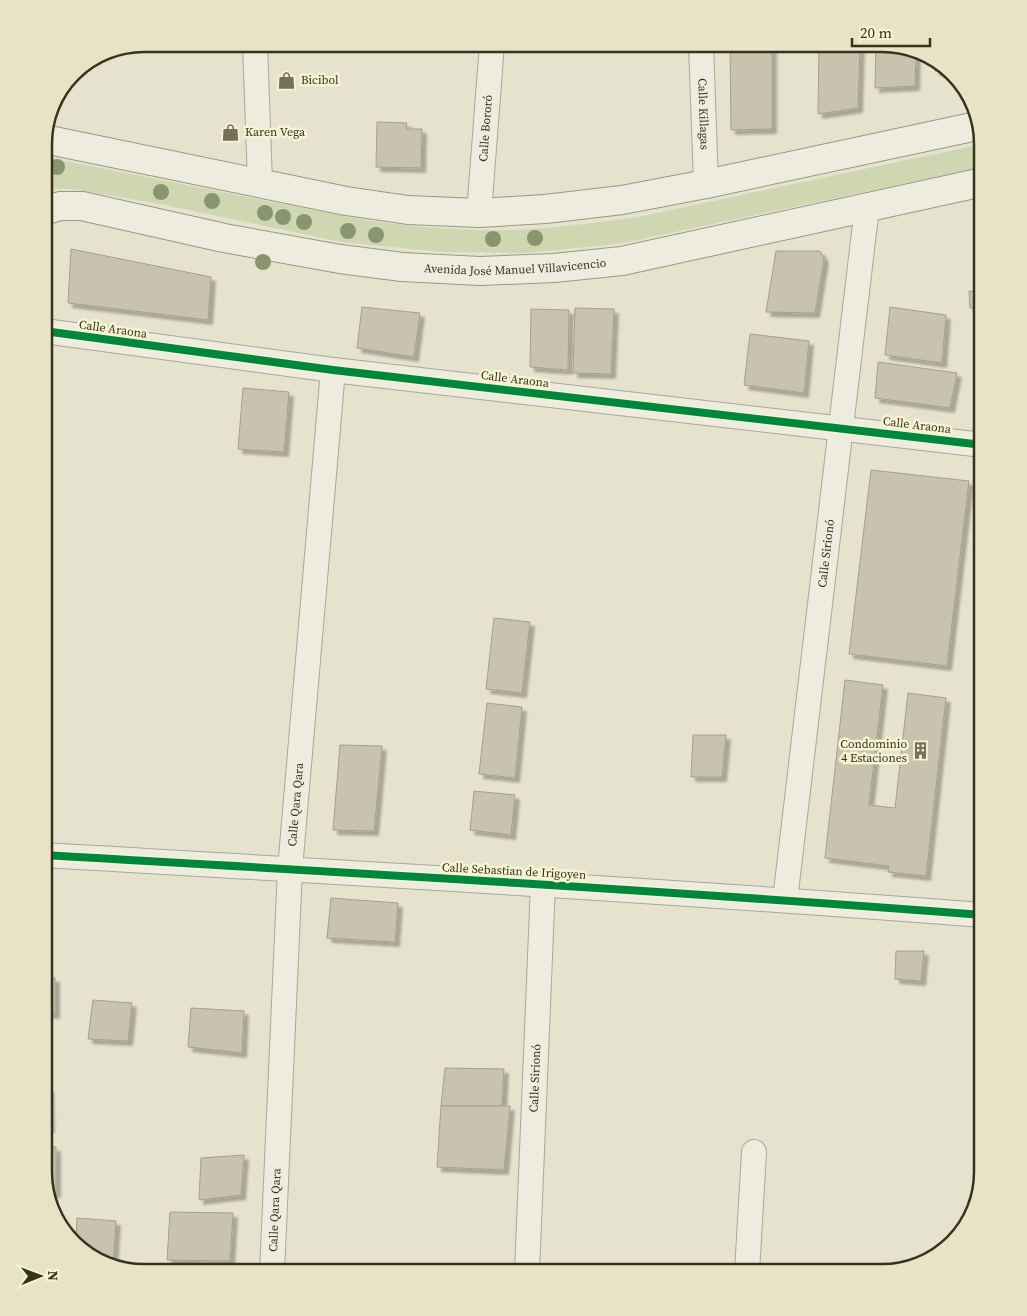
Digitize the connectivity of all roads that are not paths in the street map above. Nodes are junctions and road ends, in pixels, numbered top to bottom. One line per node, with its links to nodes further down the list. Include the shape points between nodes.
1 (255, 52): 6 (street)
2 (491, 52): 11 (street, Calle Bororó)
3 (701, 53): 7 (street, Calle Killagas)
4 (973, 127): 7 (main road)
5 (53, 141): 6 (main road)
6 (260, 183): 11 (main road, via 346,202 408,210)
7 (706, 184): 11 (main road, via 622,200)
8 (974, 184): 9 (main road, Avenida José Manuel Villavicencio)
9 (867, 207): 10 (main road, Avenida José Manuel Villavicencio, via 622,261 554,268 480,270 402,267 340,259 224,238 82,206); 14 (street, Calle Sirionó)
10 (53, 208)
11 (480, 213)
12 (53, 332): 13 (street, Calle Araona)
13 (333, 370): 14 (street, Calle Araona); 17 (street, Calle Qara Qara)
14 (842, 428): 15 (street, Calle Araona); 19 (street, Calle Sirionó)
15 (974, 443)
16 (52, 855): 17 (street, Calle Sebastian de Irigoyen)
17 (290, 869): 18 (street, Calle Sebastian de Irigoyen); 22 (street, Calle Qara Qara)
18 (543, 884): 19 (street, Calle Sebastian de Irigoyen); 23 (street, Calle Sirionó)
19 (785, 900): 20 (street, Calle Sebastian de Irigoyen)
20 (974, 914)
21 (754, 1152): 24 (street)
22 (272, 1264)
23 (527, 1264)
24 (747, 1264)

